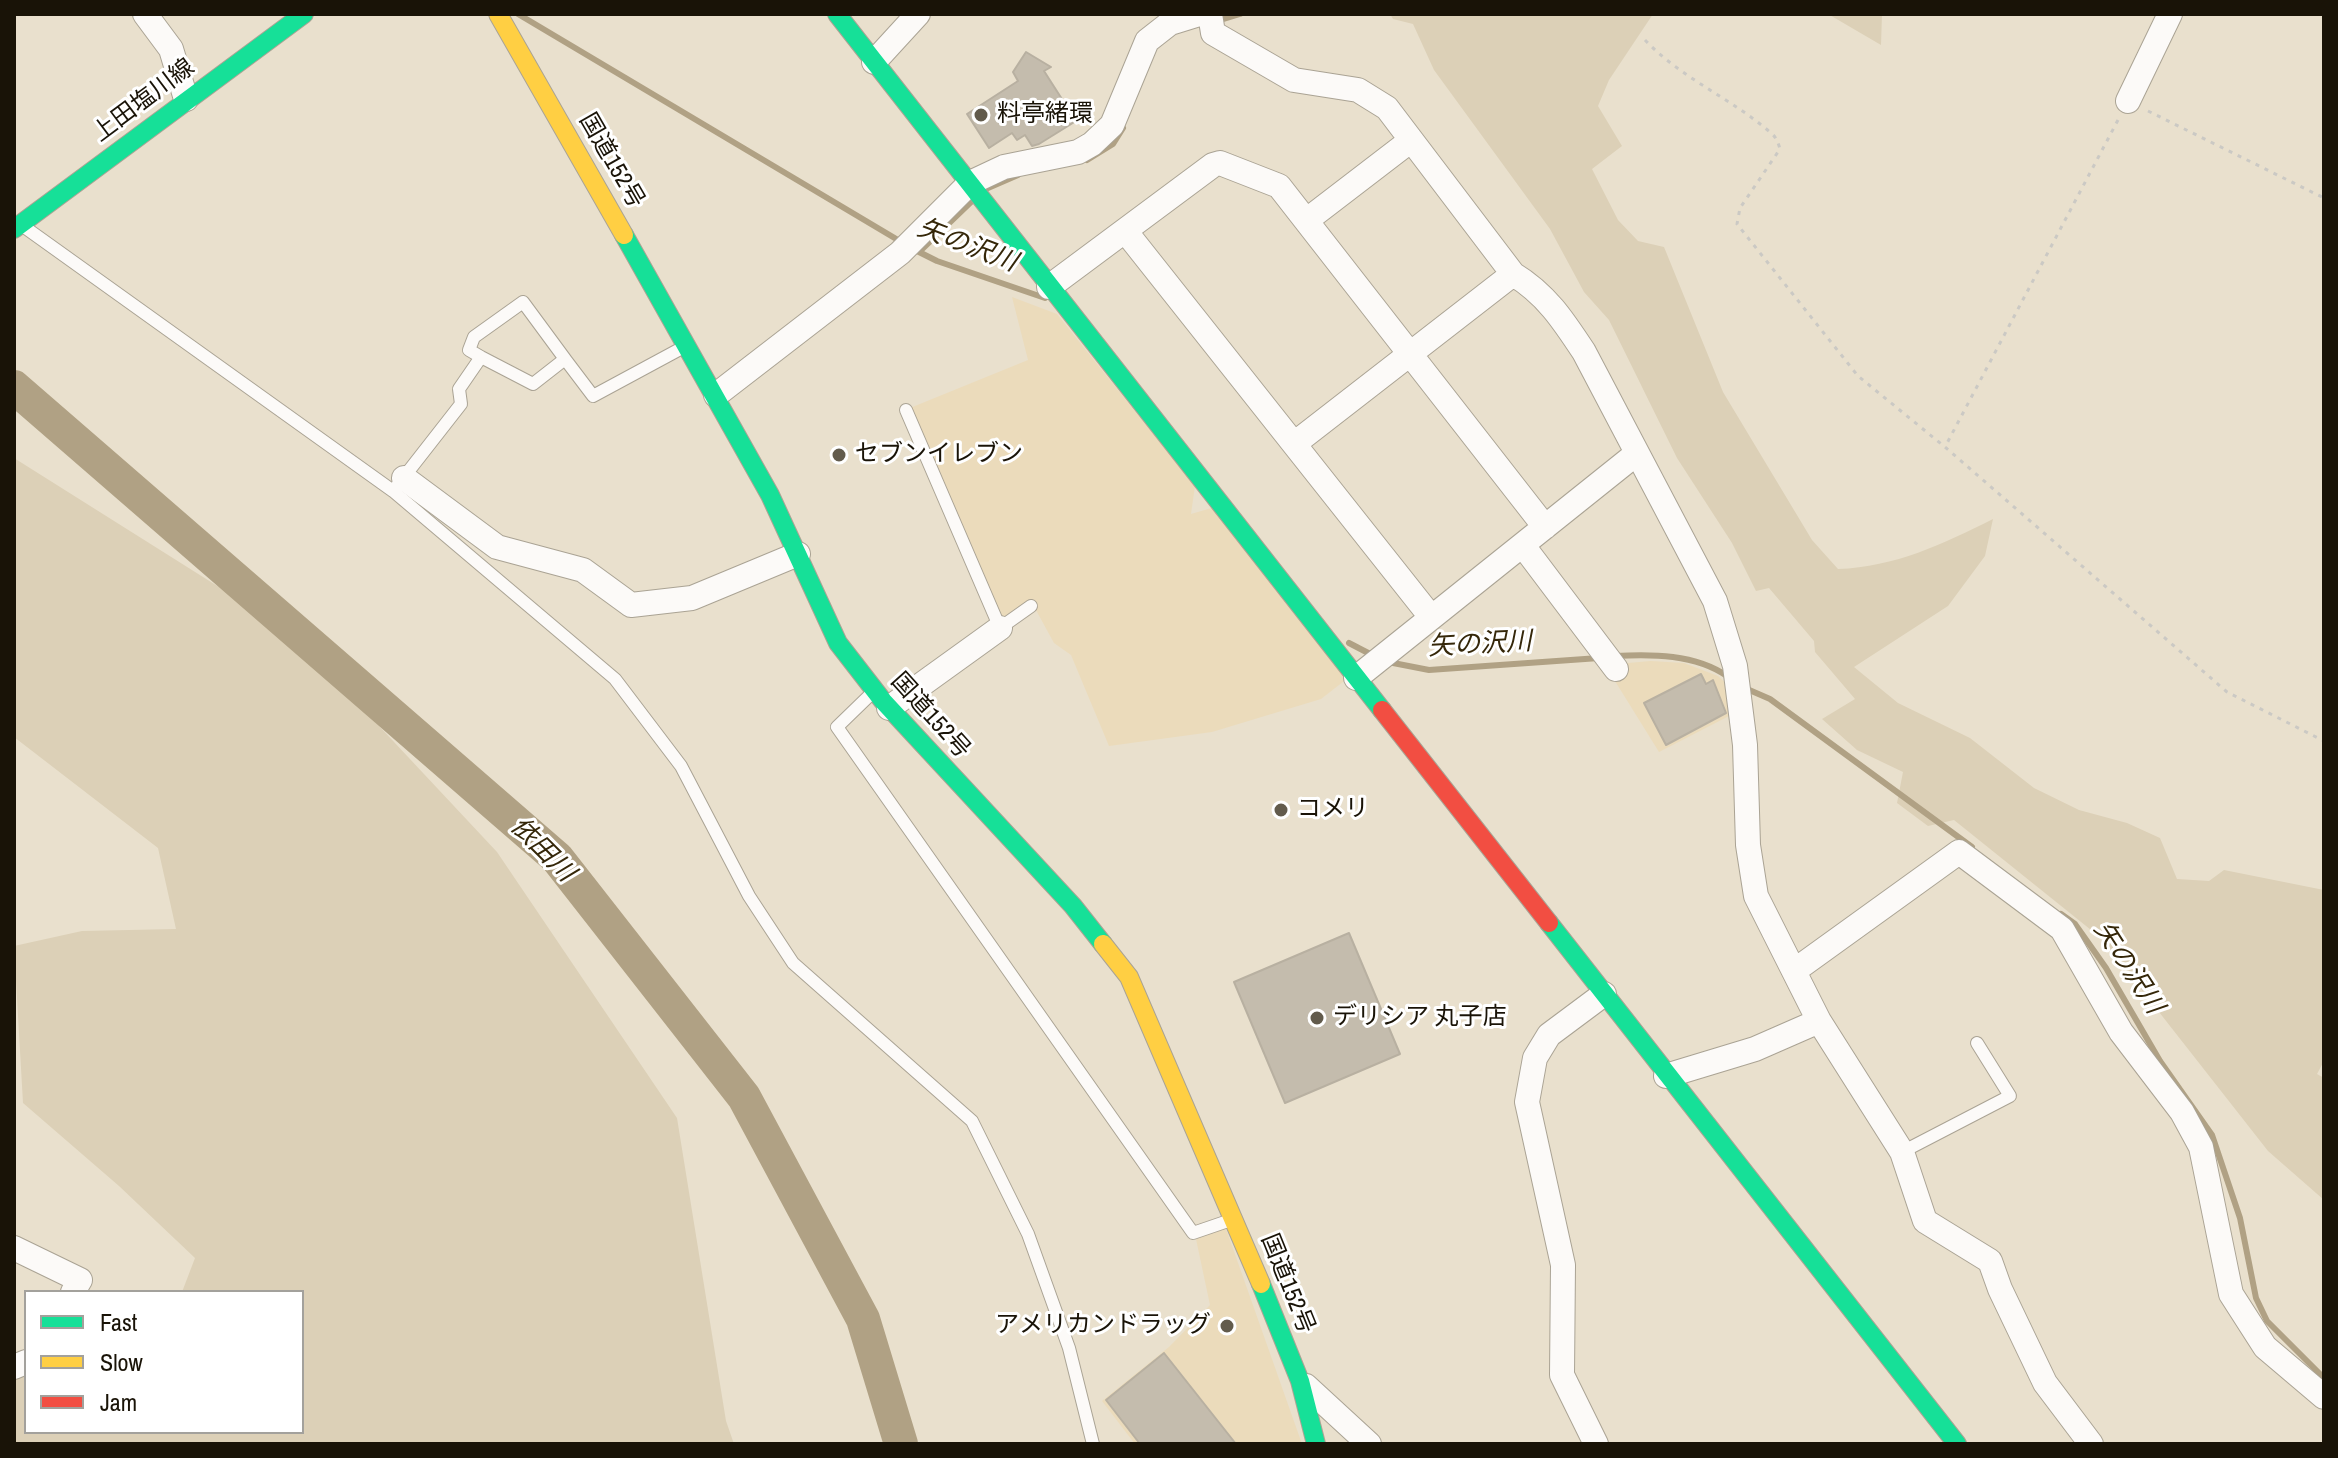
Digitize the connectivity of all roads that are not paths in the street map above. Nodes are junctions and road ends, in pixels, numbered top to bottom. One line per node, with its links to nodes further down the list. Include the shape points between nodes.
1 (145, 14): 9 (street, via 171,49)
2 (304, 14): 9 (main road, 上田塩川線)
3 (837, 14): 8 (main road)
4 (918, 14): 8 (street)
5 (2170, 14): 10 (street)
6 (1208, 18): 11 (street, via 1213,33 1294,80 1358,90 1387,108); 12 (street, via 1170,23 1147,41 1112,125 1092,144 1078,152 996,170)
7 (501, 20): 18 (main road, 国道152号)
8 (874, 62): 12 (main road)
9 (186, 99): 14 (main road, 上田塩川線, via 30,208)
10 (2128, 101)
11 (1410, 141): 13 (street); 16 (street)
12 (976, 191): 17 (main road); 22 (street)
13 (1307, 220): 15 (street, via 1279,186 1220,163); 19 (street)
14 (17, 227): 26 (lane)
15 (1126, 232): 17 (street); 24 (street)
16 (1513, 274): 19 (street); 25 (street, via 1536,288 1559,314)
17 (1052, 291): 34 (main road)
18 (688, 345): 21 (lane, via 593,396); 22 (main road, 国道152号)
19 (1407, 355): 24 (street); 27 (street)
20 (481, 357): 21 (lane, via 533,384); 21 (lane, via 469,350 474,337 523,302); 26 (lane, via 459,389 461,404)
21 (565, 359)
22 (716, 395): 29 (main road, 国道152号)
23 (906, 410): 32 (lane)
24 (1294, 444): 31 (street)
25 (1636, 454): 27 (street); 36 (street, via 1715,601 1735,666 1756,896)
26 (399, 484): 29 (street, via 497,547 583,570 631,605 692,598); 47 (lane, via 615,679 681,766 749,896 793,963 972,1121 1028,1234 1069,1348)
27 (1545, 527): 28 (street)
28 (1524, 547): 31 (street); 33 (street)
29 (798, 554): 35 (main road, 国道152号, via 838,643)
30 (1031, 606): 32 (lane)
31 (1431, 617): 34 (street)
32 (1000, 628): 35 (street)
33 (1611, 661)
34 (1372, 665): 37 (main road)
35 (882, 699): 42 (main road, 国道152号, via 1073,906 1129,977); 42 (lane, via 837,727 1193,1233)
36 (1794, 971): 38 (street); 46 (street, via 1959,852 2062,929 2121,1032 2182,1112 2201,1147 2231,1294 2265,1347)
37 (1604, 994): 40 (main road); 50 (street, via 1549,1035 1535,1058 1527,1102 1563,1265 1562,1375)
38 (1819, 1021): 40 (street, via 1755,1049); 41 (street)
39 (1977, 1043): 41 (lane, via 2010,1096)
40 (1666, 1076): 51 (main road)
41 (1902, 1152): 52 (street, via 1925,1221 1990,1261 2045,1383)
42 (1235, 1219): 45 (main road, 国道152号)
43 (14, 1248): 44 (street, via 80,1280)
44 (74, 1290)
45 (1300, 1381): 48 (main road, 国道152号); 49 (street)
46 (2324, 1397)
47 (1093, 1444)
48 (1316, 1444)
49 (1369, 1444)
50 (1596, 1444)
51 (1957, 1444)
52 (2091, 1444)

